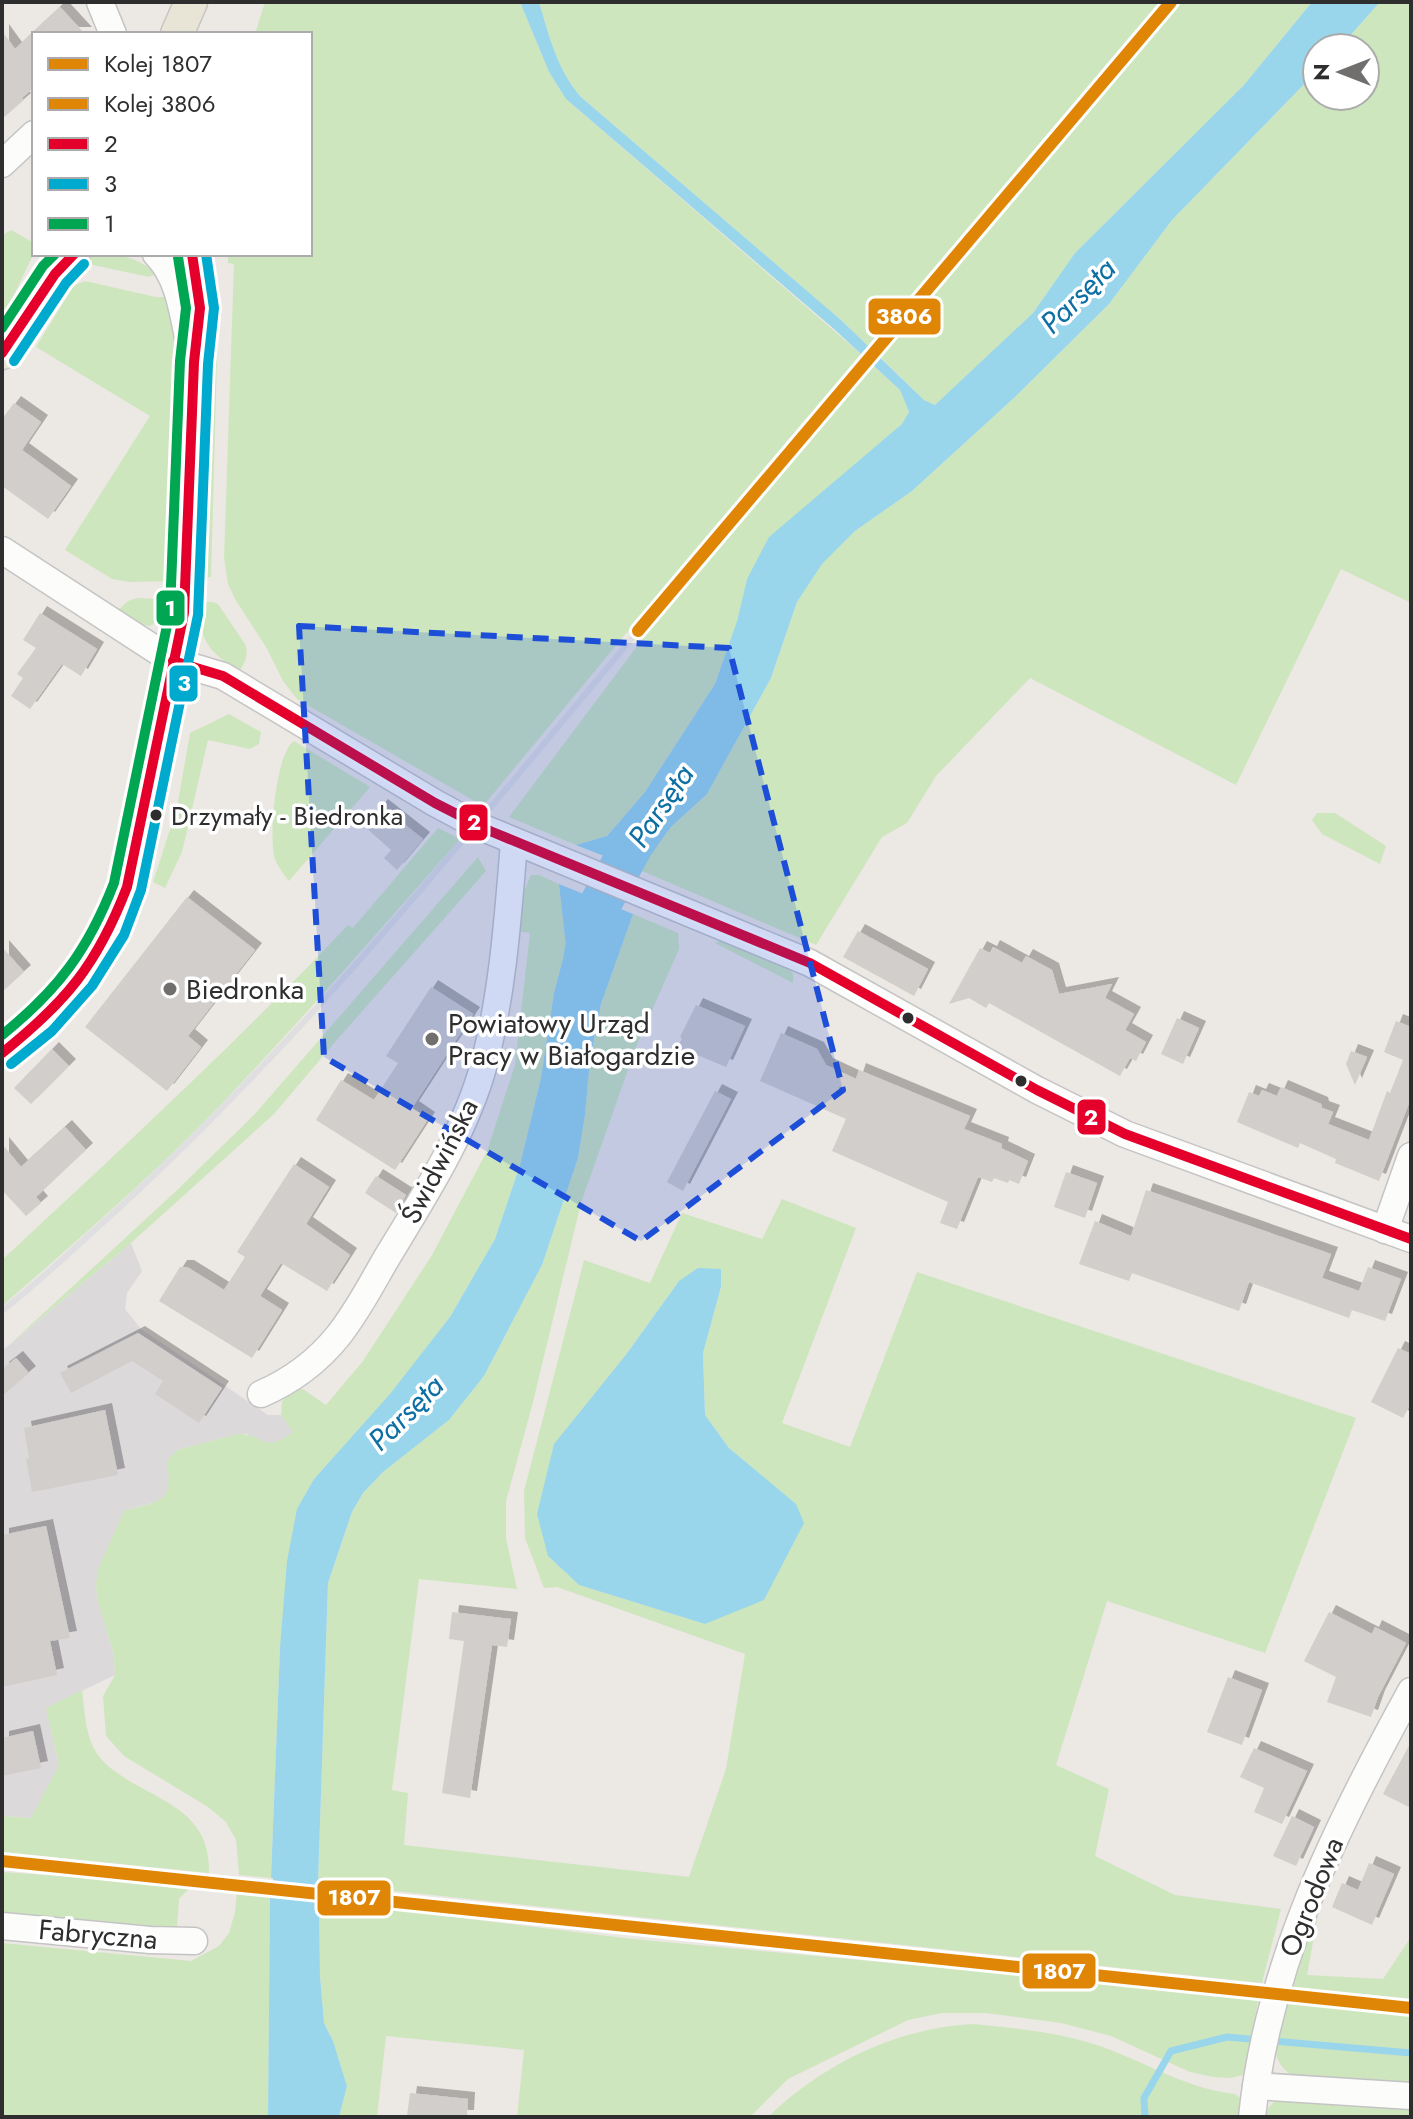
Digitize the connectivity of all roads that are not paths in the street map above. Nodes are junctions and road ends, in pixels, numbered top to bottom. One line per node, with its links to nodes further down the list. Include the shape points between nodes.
1 (100, 2): 4 (street)
2 (191, 2): 5 (main road)
3 (213, 2): 6 (main road)
4 (112, 32)
5 (178, 32)
6 (202, 32)
7 (32, 136): 8 (street)
8 (2, 164)
9 (43, 256): 13 (main road)
10 (72, 256): 13 (main road)
11 (158, 256): 14 (street, via 175,285)
12 (192, 256): 14 (street, via 202,305)
13 (4, 349)
14 (194, 362): 16 (street, via 187,586)
15 (2, 550): 16 (street)
16 (173, 661): 17 (street, via 223,676 435,803); 18 (street, via 120,908 72,989)
17 (514, 842): 20 (street, via 810,963 1125,1134); 22 (street, Świdwińska, via 493,1026 460,1126 336,1338 284,1384)
18 (2, 1053)
19 (1411, 1156): 20 (street)
20 (1385, 1230): 21 (street)
21 (1411, 1239)
22 (261, 1394)
23 (1411, 1691): 26 (street, Ogrodowa, via 1341,1823 1304,1908 1275,1994)
24 (2, 1926): 25 (street, Fabryczna)
25 (194, 1941)
26 (1256, 2086): 27 (street); 28 (street, Ogrodowa)
27 (1411, 2096)
28 (1252, 2117)

